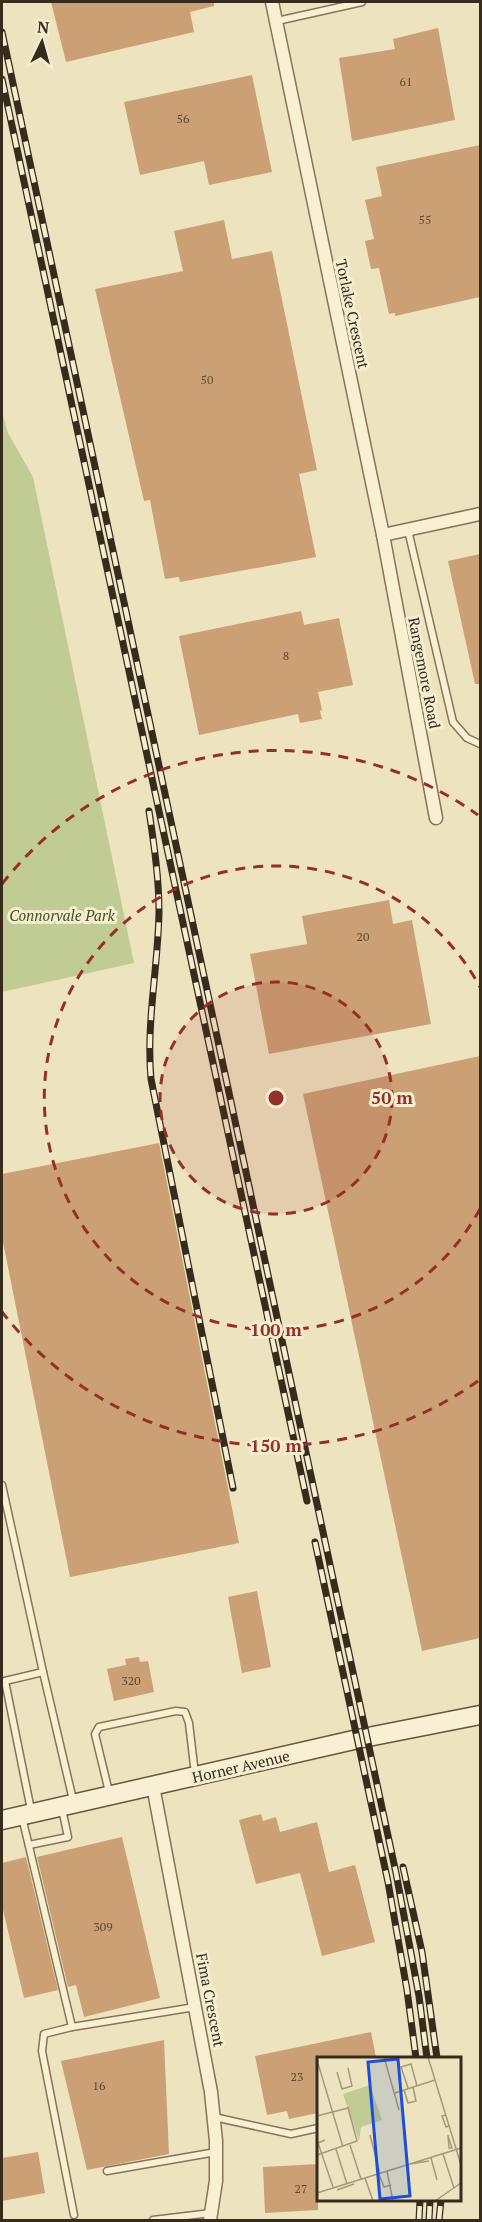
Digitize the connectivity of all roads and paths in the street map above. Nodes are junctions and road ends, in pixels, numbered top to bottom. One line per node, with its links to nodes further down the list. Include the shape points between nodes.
1 (272, 2): 3 (street, Torlake Crescent)
2 (362, 2): 3 (lane)
3 (277, 21): 6 (street, Torlake Crescent)
4 (480, 514): 5 (street)
5 (408, 529): 6 (street); 7 (lane, via 453,722 467,738)
6 (383, 535): 8 (street, Rangemore Road)
7 (480, 744)
8 (436, 818)
9 (2, 1485): 10 (lane)
10 (43, 1672): 15 (lane); 16 (lane, via 5,1681)
11 (480, 1715): 12 (main road, Horner Avenue)
12 (196, 1777): 13 (main road, Horner Avenue); 14 (lane, via 185,1712 99,1727 95,1734)
13 (153, 1786): 14 (main road, Horner Avenue); 19 (street, Fima Crescent)
14 (110, 1796): 15 (main road, Horner Avenue)
15 (68, 1806): 16 (main road, Horner Avenue); 18 (lane, via 68,1837)
16 (27, 1815): 17 (main road, Horner Avenue); 18 (lane)
17 (2, 1820)
18 (29, 1845): 20 (lane)
19 (196, 2007): 20 (lane); 21 (street, Fima Crescent)
20 (72, 2027): 25 (lane, via 44,2034 42,2050)
21 (213, 2117): 22 (lane, via 291,2134); 23 (street, Fima Crescent)
22 (317, 2128)
23 (216, 2152): 24 (lane); 26 (street, Fima Crescent)
24 (107, 2171)
25 (74, 2215)
26 (210, 2217): 27 (lane)
27 (153, 2220)

